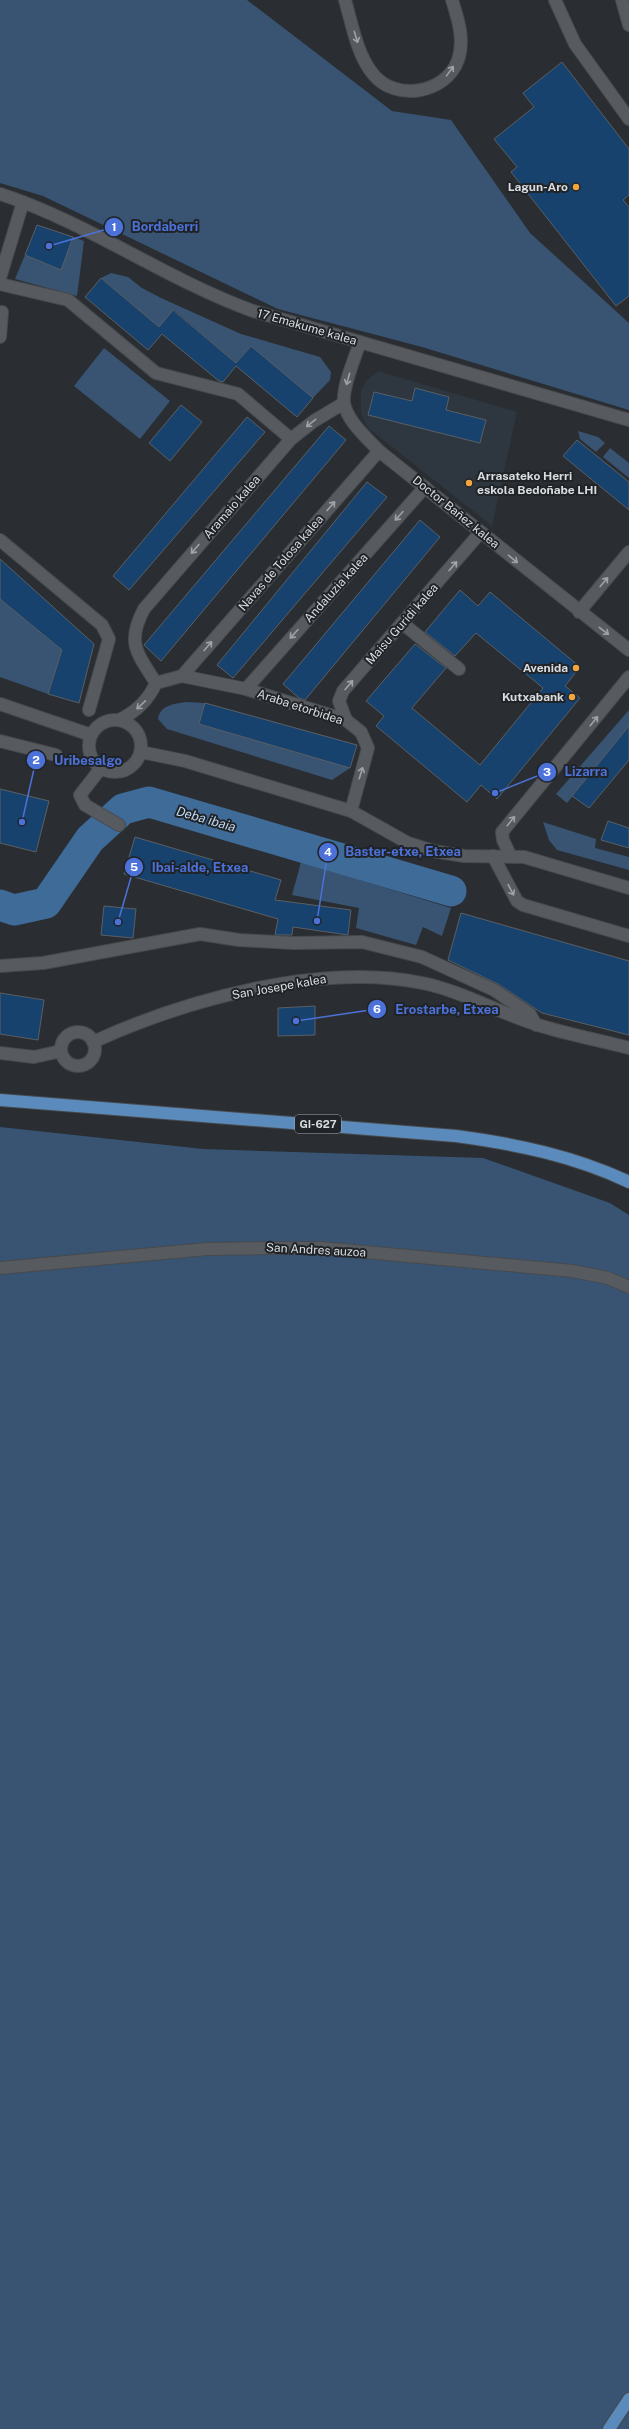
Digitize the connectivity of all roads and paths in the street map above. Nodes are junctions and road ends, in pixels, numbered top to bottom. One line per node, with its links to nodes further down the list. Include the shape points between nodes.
1 (345, 0): 2 (street, one-way to 2, via 362,55 373,75 401,92 420,91 446,78 458,60 462,42)
2 (452, 0)
3 (555, 0): 6 (street, via 575,44)
4 (622, 0): 5 (street)
5 (629, 25)
6 (629, 119)
7 (0, 194): 8 (street, 17 Emakume kalea)
8 (23, 202): 9 (street); 13 (street, 17 Emakume kalea, via 99,236 214,297)
9 (0, 278)
10 (0, 284): 16 (street, via 68,300 156,373 238,394)
11 (2, 312): 12 (street)
12 (0, 337)
13 (360, 342): 14 (street, one-way to 14, via 347,383); 15 (street, 17 Emakume kalea)
14 (344, 403): 16 (street, Aramaio kalea, one-way to 16, via 314,420); 17 (street, Doctor Bañez kalea, via 354,422)
15 (629, 420)
16 (291, 439): 28 (street, Aramaio kalea, one-way to 28, via 155,595 135,626 136,650)
17 (379, 451): 18 (street, Doctor Bañez kalea); 26 (street, Navas de Tolosa kalea, one-way to 17)
18 (425, 487): 19 (street, Doctor Bañez kalea); 29 (street, Andaluzia kalea, one-way to 29)
19 (480, 533): 22 (street, Doctor Bañez kalea, one-way to 22); 23 (street, Maisu Guridi kalea, one-way to 19)
20 (0, 540): 31 (street, via 102,625 109,639)
21 (629, 552): 22 (street, one-way to 21)
22 (579, 612): 24 (street, Doctor Bañez kalea, one-way to 24)
23 (402, 623): 25 (street); 33 (street, Maisu Guridi kalea, one-way to 23, via 340,702 343,691)
24 (629, 650)
25 (459, 670)
26 (182, 676): 28 (street, Araba etorbidea); 29 (street, Araba etorbidea)
27 (629, 677): 41 (street, one-way to 27, via 502,832)
28 (156, 683): 32 (street, one-way to 32, via 142,704)
29 (246, 689): 33 (street, Araba etorbidea)
30 (0, 704): 34 (street)
31 (89, 710)
32 (119, 720): 34 (street, via 103,723); 36 (street, via 136,731 141,743)
33 (346, 720): 39 (street, Araba etorbidea, one-way to 33, via 368,748 361,732)
34 (91, 735): 38 (street, via 91,757)
35 (0, 741): 37 (street)
36 (140, 752): 38 (street, via 138,760 125,770 117,772); 39 (street, via 185,761)
37 (56, 755)
38 (101, 768): 40 (street, via 80,794 85,805)
39 (351, 811): 42 (street, via 408,843 433,852)
40 (119, 825)
41 (510, 855): 42 (street); 43 (street)
42 (493, 856): 44 (street, one-way to 44, via 517,901 523,905)
43 (629, 888)
44 (629, 936)
45 (3, 966): 46 (street, via 43,963 200,934 239,940 293,943 362,942 422,957 480,983 530,1014)
46 (536, 1025): 47 (street, San Josepe kalea, via 479,1000 423,983 402,979 352,977 313,979 245,992 160,1016); 48 (street, San Josepe kalea)
47 (93, 1042): 49 (street, via 81,1032 70,1033 62,1040); 49 (street, via 95,1048 92,1059 82,1065 70,1064 62,1056)
48 (629, 1048)
49 (61, 1051): 50 (street, via 34,1056)
50 (0, 1053)
51 (0, 1100): 52 (main road, GI-627, via 456,1136 527,1147 586,1164)
52 (629, 1182)
53 (0, 1268): 54 (street, San Andres auzoa, via 207,1249 321,1248 573,1271 608,1278)
54 (629, 1287)
55 (629, 2400): 56 (main road)
56 (608, 2429)

